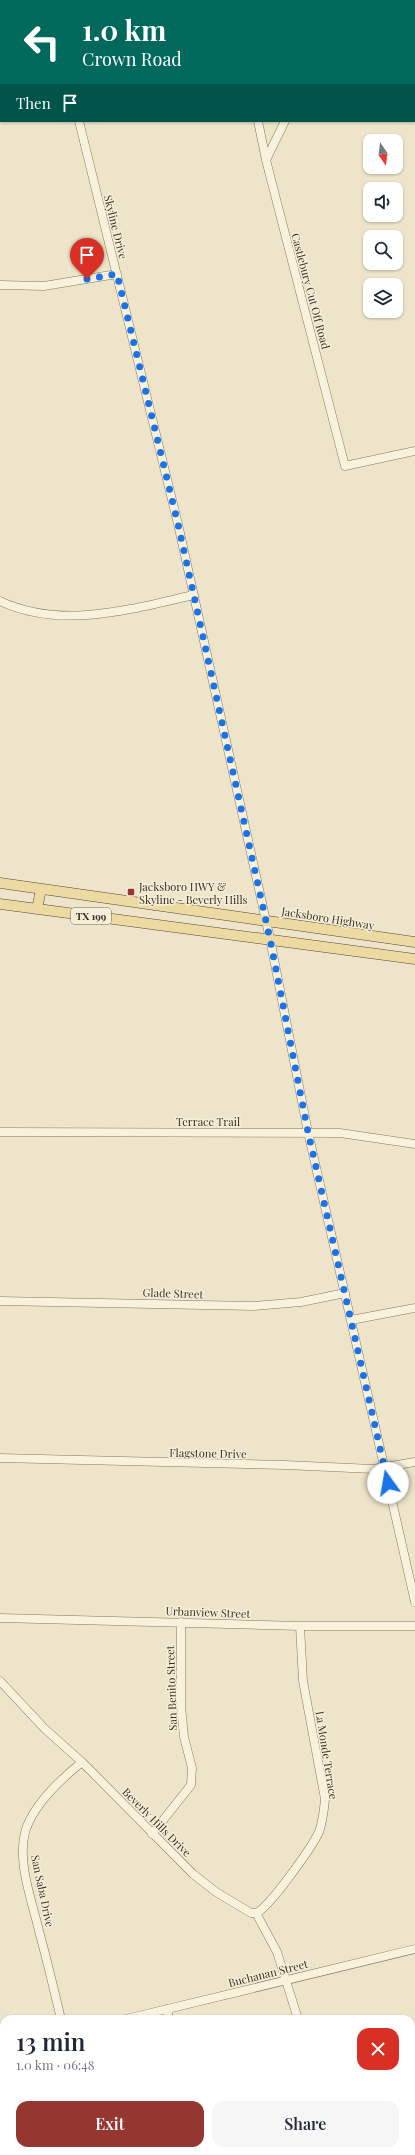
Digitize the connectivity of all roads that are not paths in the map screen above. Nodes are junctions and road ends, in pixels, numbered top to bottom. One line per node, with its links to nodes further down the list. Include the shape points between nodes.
1 (79, 122): 5 (street, Skyline Drive)
2 (258, 122): 4 (street, Castlebury Cut Off Road)
3 (285, 122): 4 (street)
4 (266, 160): 7 (street, Castlebury Cut Off Road, via 345,466)
5 (117, 274): 6 (street, via 44,286); 8 (street, Skyline Drive)
6 (0, 285)
7 (415, 451)
8 (194, 595): 9 (street, via 130,610 95,615 54,615); 14 (street, Skyline Drive)
9 (0, 601)
10 (0, 884): 11 (main road, Jacksboro Highway / TX 199)
11 (41, 889): 13 (main road); 14 (main road, Jacksboro Highway / TX 199)
12 (0, 904): 13 (main road, TX 199)
13 (37, 909): 15 (main road, TX 199)
14 (266, 920): 15 (street, Skyline Drive); 16 (main road, Jacksboro Highway / TX 199)
15 (270, 939): 17 (main road, TX 199); 19 (street, Skyline Drive)
16 (415, 942)
17 (415, 959)
18 (0, 1132): 19 (street, Terrace Trail)
19 (308, 1132): 20 (street, Terrace Trail, via 340,1133); 21 (street, Skyline Drive)
20 (415, 1144)
21 (345, 1294): 22 (street, Glade Street, via 279,1305 253,1306); 24 (street, Skyline Drive)
22 (0, 1301)
23 (415, 1308): 24 (street)
24 (351, 1320): 27 (street, Skyline Drive)
25 (0, 1458): 27 (street, Flagstone Drive)
26 (415, 1462): 27 (street, Flagstone Drive)
27 (385, 1468): 28 (street, Skyline Drive)
28 (415, 1602)
29 (0, 1618): 30 (street, Urbanview Street)
30 (181, 1622): 31 (street, Urbanview Street); 35 (street, San Benito Street, via 181,1706 184,1737 193,1777 191,1785)
31 (300, 1626): 32 (street, Urbanview Street); 36 (street, La Monde Terrace, via 303,1681 325,1799 323,1818 318,1833 284,1884)
32 (415, 1626)
33 (0, 1681): 34 (street, Beverly Hills Drive, via 45,1729)
34 (82, 1762): 35 (street, Beverly Hills Drive); 40 (street, San Saba Drive, via 52,1791 31,1817 23,1846 27,1882)
35 (152, 1834): 36 (street, Beverly Hills Drive, via 193,1874 216,1892 251,1913)
36 (256, 1913): 38 (street, via 277,1952)
37 (415, 1949): 38 (street, Buchanan Street)
38 (287, 1980): 39 (street, Buchanan Street); 43 (street)
39 (167, 2009): 41 (street, Buchanan Street); 42 (street)
40 (61, 2015)
41 (142, 2015)
42 (168, 2015)
43 (297, 2015)

